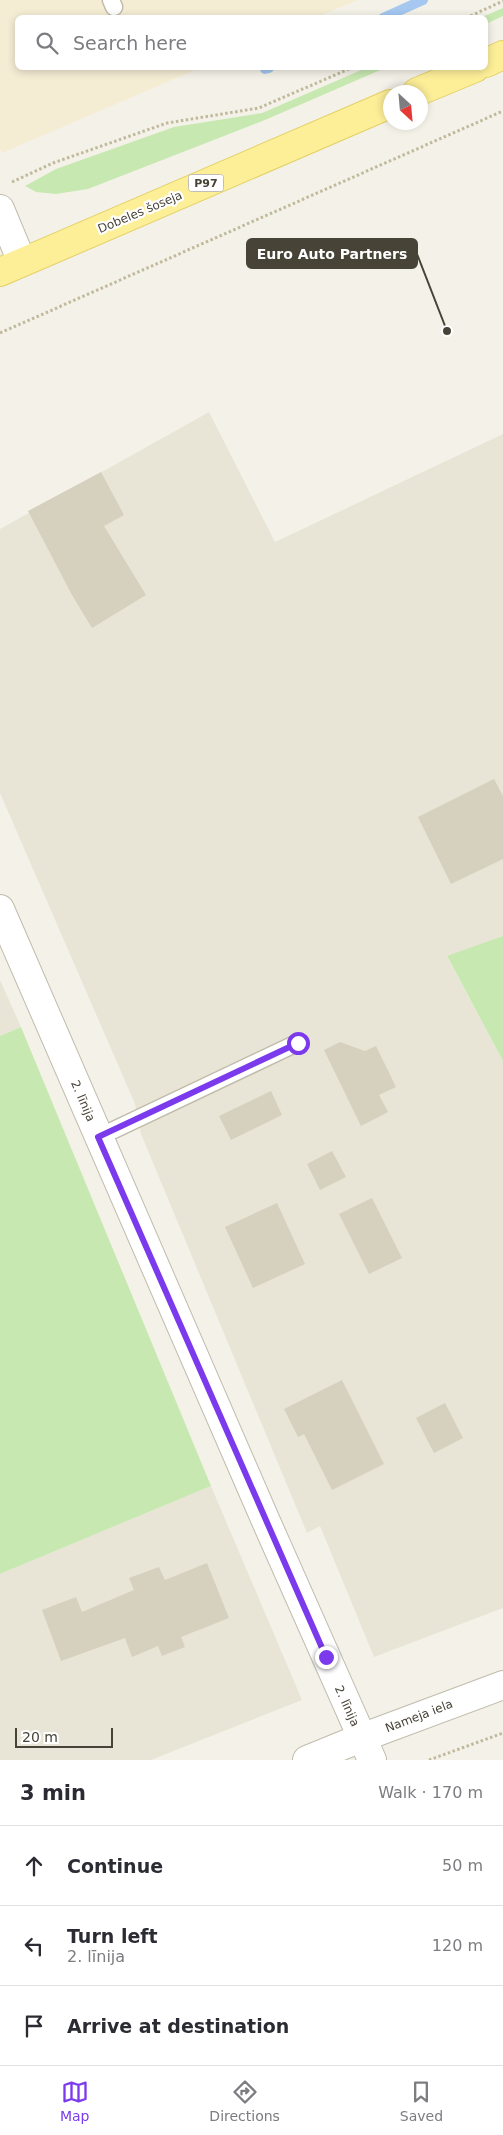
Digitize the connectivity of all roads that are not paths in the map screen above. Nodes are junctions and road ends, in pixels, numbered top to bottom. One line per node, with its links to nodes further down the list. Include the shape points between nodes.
1 (503, 55): 2 (main road)
2 (488, 62)
3 (470, 70): 4 (main road)
4 (428, 87)
5 (383, 107): 7 (main road, Dobeles šoseja / P97)
6 (0, 210): 7 (street)
7 (11, 267)
8 (0, 909): 10 (street, 2. līnija)
9 (298, 1043): 10 (lane)
10 (98, 1137): 12 (street, 2. līnija)
11 (503, 1685): 12 (street, Nameja iela)
12 (367, 1749): 13 (street, Nameja iela)
13 (307, 1760)

